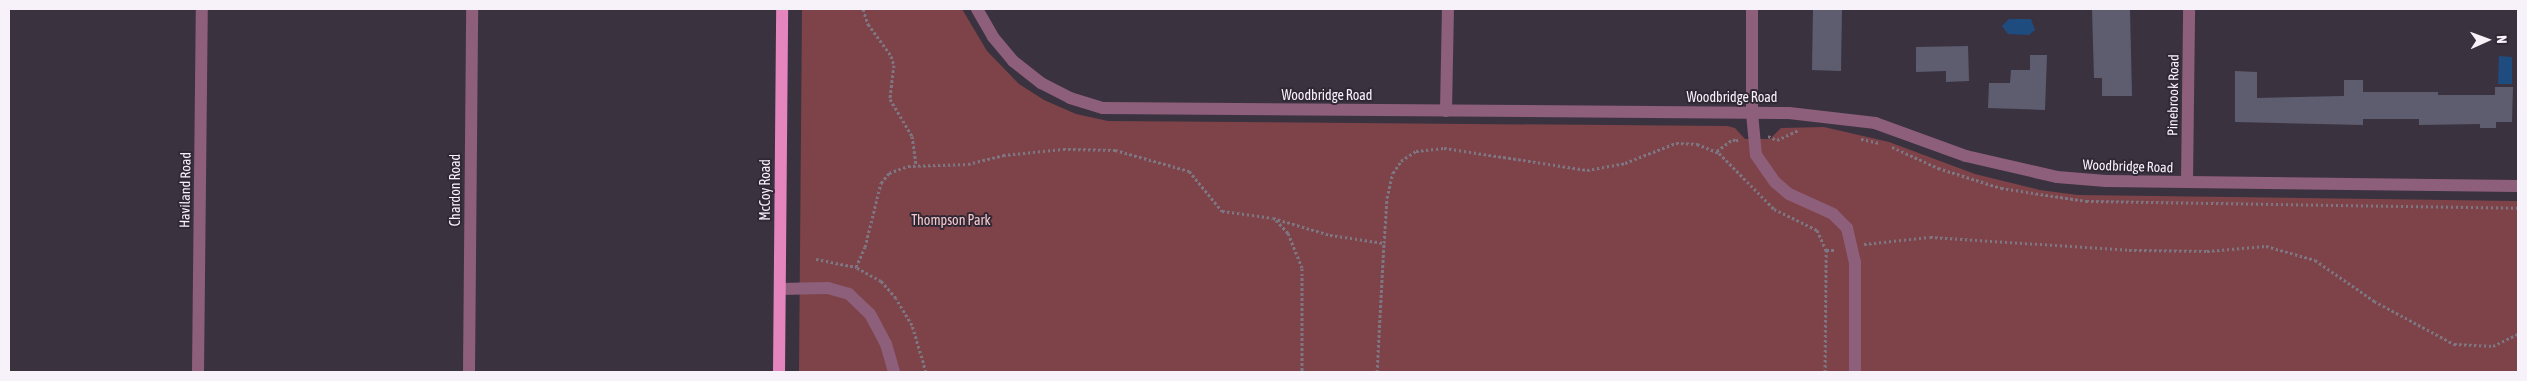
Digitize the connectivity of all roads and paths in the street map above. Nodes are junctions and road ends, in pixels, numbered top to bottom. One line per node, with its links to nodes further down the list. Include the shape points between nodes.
1 (202, 9): 22 (street, Haviland Road)
2 (472, 9): 23 (street, Chardon Road)
3 (782, 9): 20 (main road, McCoy Road)
4 (863, 9): 11 (path, via 868,24 892,56 890,99 912,136)
5 (977, 9): 9 (street, Woodbridge Road, via 992,37 1013,61 1034,78 1070,98 1103,108)
6 (1448, 9): 9 (street)
7 (1752, 9): 10 (street)
8 (2189, 9): 12 (street, Pinebrook Road)
9 (1446, 111): 10 (street, Woodbridge Road)
10 (1752, 112): 12 (street, Woodbridge Road, via 1834,116 1875,122 1966,156 2057,177); 16 (street, via 1756,155 1764,168 1788,194 1833,214 1847,228)
11 (916, 165): 14 (path, via 968,164 1003,155 1063,149 1115,150 1189,171 1222,211); 19 (path, via 894,169 881,182 865,247)
12 (2187, 182): 13 (street, Woodbridge Road)
13 (2518, 186)
14 (1274, 218): 15 (path, via 1330,235); 27 (path, via 1285,228 1302,268)
15 (1384, 243): 17 (path, via 1387,198 1393,172 1401,161 1416,151 1444,148 1587,170 1625,163 1682,143 1717,151 1774,209 1817,230); 28 (path)
16 (1854, 247): 17 (path); 21 (path, via 1930,237 2122,250 2213,251 2266,246 2316,260 2374,301 2454,344 2493,346); 30 (street)
17 (1826, 250): 29 (path)
18 (816, 259): 19 (path)
19 (856, 267): 26 (path, via 881,281 899,303 916,335)
20 (780, 289): 24 (main road, McCoy Road); 25 (street, via 828,288 849,294 870,314 886,344)
21 (2518, 334)
22 (198, 372)
23 (469, 372)
24 (779, 372)
25 (894, 372)
26 (926, 372)
27 (1302, 372)
28 (1377, 372)
29 (1825, 372)
30 (1855, 372)

